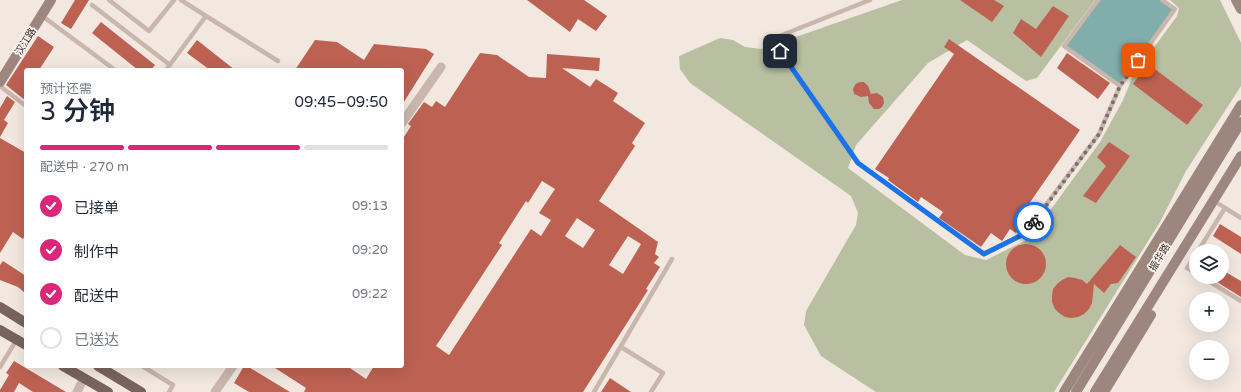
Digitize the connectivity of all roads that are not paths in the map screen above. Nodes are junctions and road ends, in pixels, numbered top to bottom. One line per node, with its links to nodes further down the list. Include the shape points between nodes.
1 (51, 0): 11 (main road, 汉江路)
2 (109, 0): 3 (lane, via 149,31)
3 (174, 0)
4 (181, 0): 12 (lane)
5 (870, 0): 20 (lane, via 772,38 858,163 984,254 1024,234 1099,134)
6 (1098, 0): 20 (lane, via 1064,46)
7 (1162, 0): 20 (lane, via 1175,9)
8 (1236, 0): 10 (main road)
9 (92, 5): 14 (lane)
10 (1241, 9)
11 (41, 15): 16 (lane); 18 (main road, 汉江路)
12 (206, 16): 13 (lane); 14 (lane)
13 (278, 61)
14 (170, 65): 17 (lane)
15 (441, 67): 23 (street)
16 (112, 68)
17 (168, 68)
18 (0, 82)
19 (0, 86): 21 (lane)
20 (1120, 86)
21 (24, 104)
22 (1241, 105): 52 (main road)
23 (404, 120)
24 (1241, 122): 53 (main road, 振华路)
25 (1241, 156): 54 (main road, 振华路)
26 (1241, 169): 27 (main road)
27 (1222, 206): 28 (lane); 29 (lane); 54 (main road)
28 (1241, 218)
29 (1202, 244)
30 (672, 258): 38 (lane)
31 (1213, 284): 32 (lane)
32 (1241, 301)
33 (0, 308): 34 (main road)
34 (24, 322)
35 (0, 330): 36 (main road)
36 (17, 339): 37 (main road); 39 (lane)
37 (24, 344)
38 (621, 347): 50 (lane); 51 (lane, via 663,373)
39 (0, 367)
40 (66, 368): 44 (main road)
41 (101, 368): 47 (main road)
42 (145, 368): 48 (lane, via 173,385)
43 (232, 368): 49 (street)
44 (84, 378): 45 (street); 46 (main road)
45 (77, 392)
46 (108, 392)
47 (141, 392)
48 (169, 392)
49 (215, 392)
50 (594, 392)
51 (651, 392)
52 (1064, 392)
53 (1076, 392)
54 (1102, 392)

